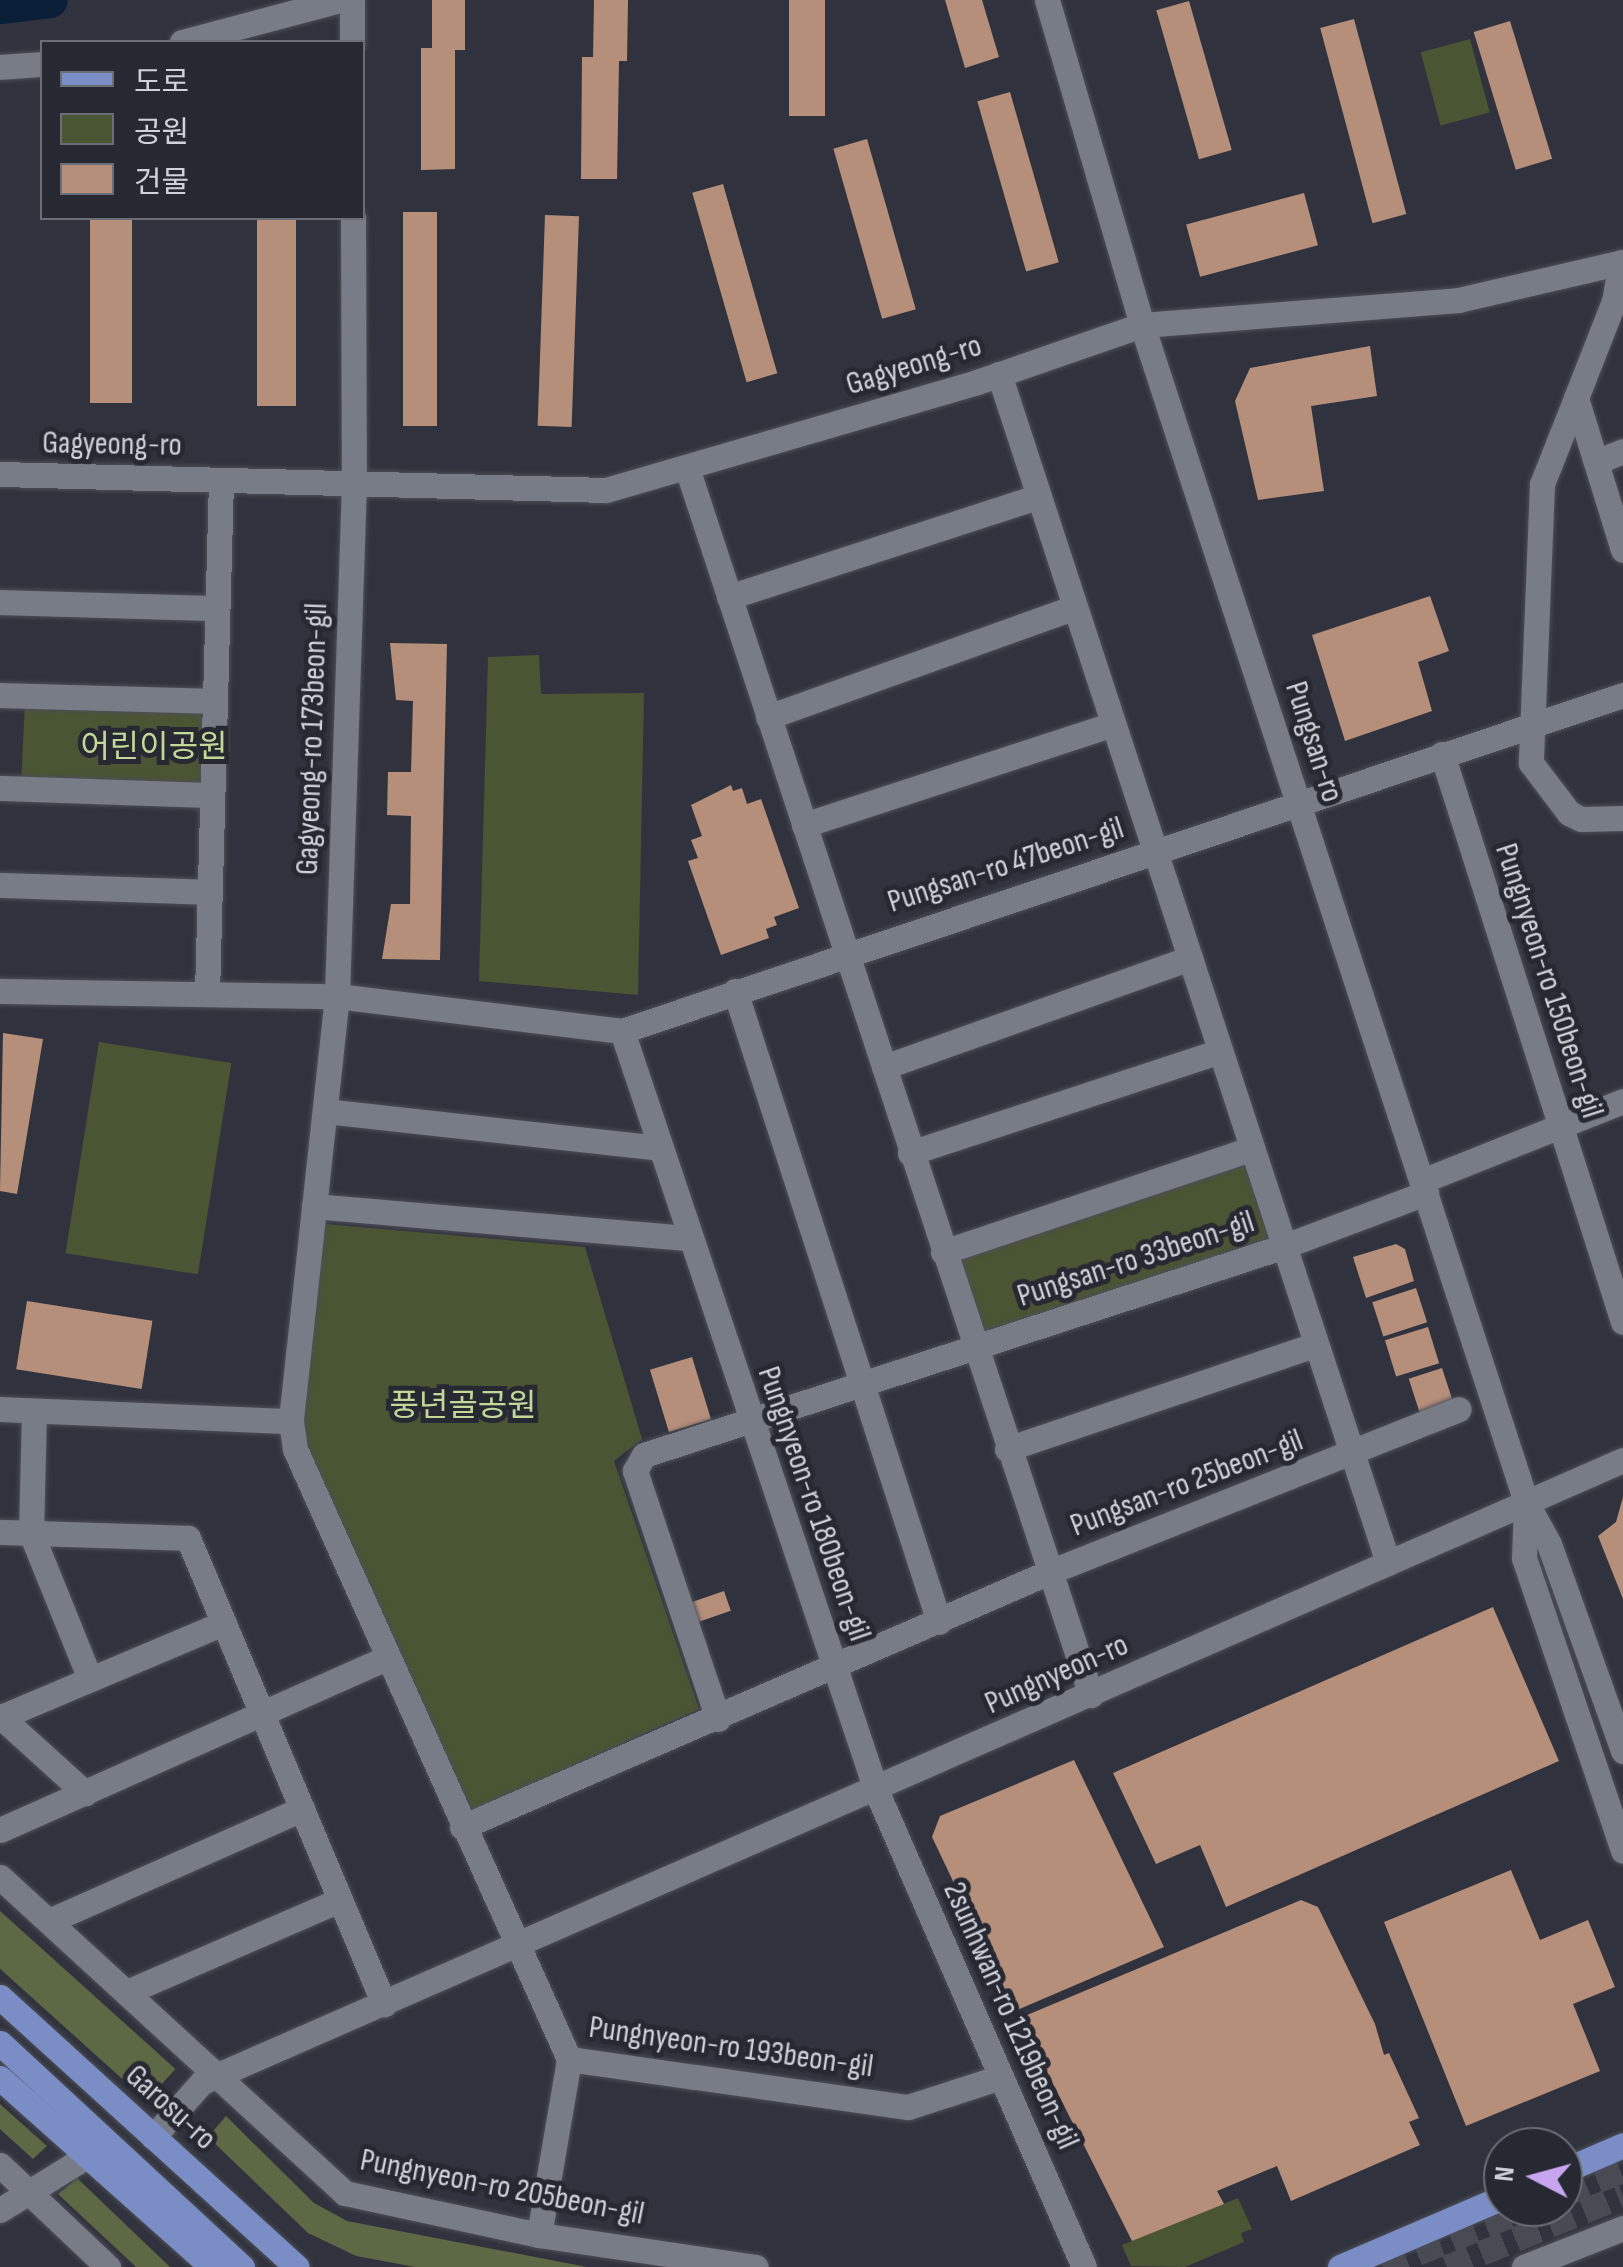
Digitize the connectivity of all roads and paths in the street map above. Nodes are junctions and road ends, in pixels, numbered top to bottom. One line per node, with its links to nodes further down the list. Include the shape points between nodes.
1 (340, 0): 4 (street)
2 (352, 0): 5 (street)
3 (1046, 0): 10 (street, Pungsan-ro)
4 (190, 40)
5 (352, 40)
6 (40, 64): 7 (street)
7 (0, 67)
8 (353, 220): 18 (street, Gagyeong-ro 173beon-gil)
9 (1622, 262): 10 (street, Gagyeong-ro, via 1458,300); 12 (street)
10 (1142, 325): 11 (street, Gagyeong-ro); 34 (street, Pungsan-ro)
11 (999, 374): 15 (street, Gagyeong-ro); 19 (street)
12 (1576, 398): 14 (street); 30 (street, via 1542,484)
13 (1623, 450): 14 (street)
14 (1596, 462): 20 (street)
15 (687, 468): 18 (street, Gagyeong-ro, via 606,490); 21 (street)
16 (0, 474): 17 (street, Gagyeong-ro)
17 (221, 480): 18 (street, Gagyeong-ro); 24 (street, Gagyeong-ro)
18 (354, 484): 45 (street, Gagyeong-ro 173beon-gil)
19 (1039, 496): 21 (street); 23 (street)
20 (1623, 550)
21 (729, 597): 28 (street)
22 (0, 602): 24 (street)
23 (1074, 607): 28 (street); 29 (street)
24 (217, 608): 27 (street, Gagyeong-ro)
25 (0, 695): 27 (street)
26 (1623, 695): 30 (street, Pungsan-ro 47beon-gil)
27 (214, 702): 33 (street, Gagyeong-ro)
28 (768, 717): 36 (street)
29 (1112, 724): 36 (street); 37 (street)
30 (1533, 724): 31 (street, Pungsan-ro 47beon-gil); 35 (street, via 1536,777 1569,813)
31 (1442, 754): 34 (street, Pungsan-ro 47beon-gil); 51 (street, Pungnyeon-ro 150beon-gil)
32 (0, 788): 33 (street)
33 (211, 795): 39 (street, Gagyeong-ro)
34 (1298, 803): 37 (street, Pungsan-ro 47beon-gil); 55 (street, Pungsan-ro)
35 (1623, 818)
36 (804, 825): 40 (street)
37 (1153, 851): 40 (street, Pungsan-ro 47beon-gil); 41 (street)
38 (0, 885): 39 (street)
39 (208, 892): 44 (street, Gagyeong-ro)
40 (846, 954): 43 (street, Pungsan-ro 47beon-gil); 48 (street)
41 (1190, 958): 47 (street); 48 (street)
42 (0, 991): 44 (street, Pungsan-ro 47beon-gil)
43 (735, 991): 46 (street, Pungsan-ro 47beon-gil); 64 (street)
44 (206, 994): 45 (street, Pungsan-ro 47beon-gil)
45 (338, 996): 46 (street, Pungsan-ro 47beon-gil); 50 (street, Gagyeong-ro 173beon-gil)
46 (622, 1031): 52 (street, Pungnyeon-ro 180beon-gil)
47 (1218, 1052): 53 (street); 54 (street)
48 (884, 1067): 54 (street)
49 (1623, 1101): 51 (street, Pungsan-ro 33beon-gil)
50 (325, 1111): 52 (street); 56 (street, Gagyeong-ro 173beon-gil)
51 (1559, 1127): 55 (street, Pungsan-ro 33beon-gil); 60 (street, Pungnyeon-ro 150beon-gil)
52 (658, 1148): 57 (street, Pungnyeon-ro 180beon-gil)
53 (1250, 1149): 58 (street); 59 (street)
54 (910, 1152): 59 (street)
55 (1424, 1187): 58 (street, Pungsan-ro 33beon-gil); 73 (street, Pungsan-ro)
56 (314, 1206): 57 (street); 68 (street, Gagyeong-ro 173beon-gil)
57 (689, 1238): 69 (street, Pungnyeon-ro 180beon-gil)
58 (1282, 1247): 62 (street); 63 (street, Pungsan-ro 33beon-gil)
59 (943, 1252): 63 (street)
60 (1618, 1282): 61 (street, Pungnyeon-ro 150beon-gil)
61 (1623, 1322)
62 (1314, 1345): 70 (street); 71 (street)
63 (974, 1347): 64 (street, Pungsan-ro 33beon-gil); 70 (street)
64 (864, 1382): 69 (street, Pungsan-ro 33beon-gil); 78 (street)
65 (0, 1409): 67 (street)
66 (1460, 1410): 71 (street, Pungsan-ro 25beon-gil)
67 (34, 1411): 68 (street); 75 (street)
68 (291, 1420): 80 (street, Pungnyeon-ro 193beon-gil, via 295,1450)
69 (751, 1420): 81 (street, Pungnyeon-ro 180beon-gil); 86 (street, via 644,1455 636,1471)
70 (1007, 1449): 77 (street)
71 (1352, 1455): 76 (street); 77 (street, Pungsan-ro 25beon-gil)
72 (1623, 1460): 73 (street, Pungnyeon-ro)
73 (1526, 1502): 76 (street, Pungnyeon-ro); 87 (street, Pungsan-ro, via 1550,1544); 93 (street, Pungsan-ro, via 1524,1558)
74 (0, 1532): 75 (street)
75 (31, 1533): 79 (street, via 188,1538); 82 (street)
76 (1388, 1564): 83 (street, Pungnyeon-ro)
77 (1047, 1573): 78 (street, Pungsan-ro 25beon-gil); 83 (street)
78 (939, 1622): 81 (street, Pungsan-ro 25beon-gil)
79 (224, 1623): 82 (street); 84 (street)
80 (388, 1657): 84 (street); 91 (street, Pungnyeon-ro 193beon-gil)
81 (835, 1670): 86 (street, Pungsan-ro 25beon-gil); 88 (street, Pungnyeon-ro 180beon-gil)
82 (90, 1678): 85 (street)
83 (1091, 1695): 88 (street, Pungnyeon-ro)
84 (262, 1715): 89 (street); 90 (street)
85 (1, 1716): 89 (street)
86 (718, 1719): 91 (street, Pungsan-ro 25beon-gil)
87 (1623, 1751)
88 (876, 1790): 97 (street, Pungnyeon-ro); 104 (street, 2sunhwan-ro 1219beon-gil)
89 (85, 1793): 92 (street)
90 (302, 1809): 95 (street); 96 (street)
91 (462, 1827): 97 (street, Pungnyeon-ro 193beon-gil)
92 (0, 1830)
93 (1623, 1851)
94 (0, 1877): 96 (street, Pungnyeon-ro 205beon-gil)
95 (340, 1900): 98 (street); 100 (street)
96 (50, 1921): 98 (street, Pungnyeon-ro 205beon-gil)
97 (516, 1947): 100 (street, Pungnyeon-ro); 102 (street, Pungnyeon-ro 193beon-gil)
98 (127, 1992): 103 (street, Pungnyeon-ro 205beon-gil)
99 (0, 1997): 106 (main road, Garosu-ro)
100 (384, 2004): 103 (street, Pungnyeon-ro)
101 (0, 2043): 118 (main road, Garosu-ro)
102 (569, 2059): 104 (street, Pungnyeon-ro 193beon-gil, via 908,2107); 115 (street)
103 (222, 2074): 106 (street, Pungnyeon-ro, via 202,2082); 115 (street, Pungnyeon-ro 205beon-gil, via 321,2178 345,2193)
104 (1001, 2076): 121 (street, 2sunhwan-ro 1219beon-gil)
105 (0, 2078): 108 (main road)
106 (153, 2136): 119 (main road, Garosu-ro)
107 (1623, 2145): 109 (main road)
108 (87, 2156): 111 (street); 117 (main road)
109 (1583, 2162)
110 (0, 2165): 111 (street)
111 (28, 2191): 113 (street); 116 (street)
112 (1483, 2206): 122 (main road)
113 (0, 2210)
114 (1623, 2228): 123 (street)
115 (539, 2235): 120 (street, Pungnyeon-ro 205beon-gil)
116 (108, 2267)
117 (212, 2267)
118 (242, 2267)
119 (297, 2267)
120 (756, 2267)
121 (1084, 2267)
122 (1340, 2267)
123 (1524, 2267)

